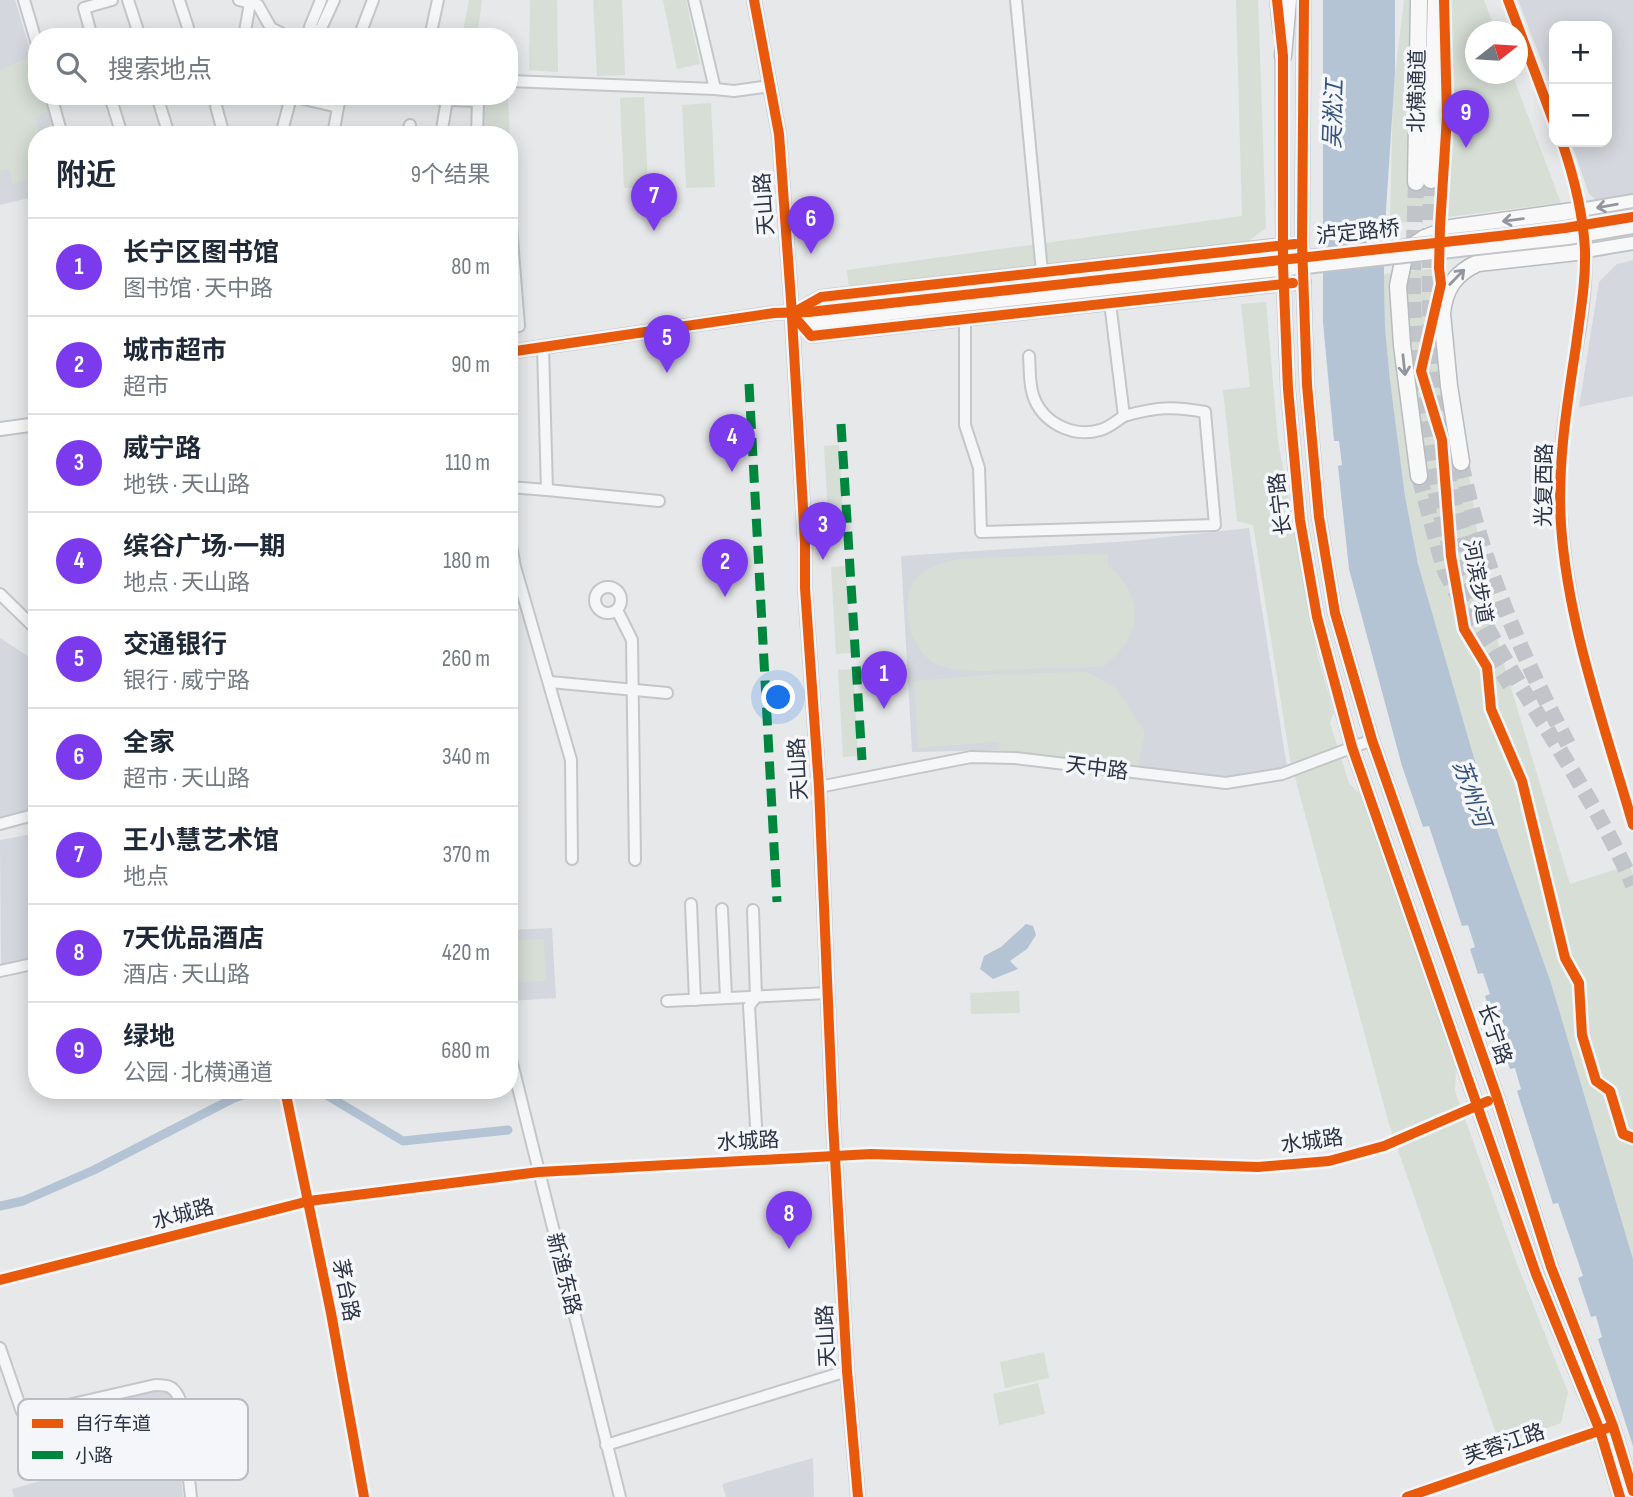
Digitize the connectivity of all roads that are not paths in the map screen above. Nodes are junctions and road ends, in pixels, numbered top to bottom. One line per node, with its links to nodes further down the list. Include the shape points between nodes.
1 (24, 0): 20 (street)
2 (111, 0): 19 (street)
3 (128, 0): 22 (street)
4 (179, 0): 23 (street)
5 (321, 0): 26 (street)
6 (334, 0): 27 (street)
7 (373, 0): 28 (street)
8 (438, 0): 29 (street)
9 (694, 0): 33 (street)
10 (754, 0): 32 (main road, 天山路)
11 (1016, 0): 60 (street)
12 (1277, 0): 30 (main road, 长宁路)
13 (1288, 0): 30 (highway)
14 (1304, 0): 56 (main road, 长宁路)
15 (1508, 0): 42 (street)
16 (1419, 1): 17 (highway, 北横通道, via 1423,181)
17 (1436, 1)
18 (244, 2): 24 (street); 25 (street, via 258,5)
19 (83, 4): 21 (street)
20 (32, 28)
21 (90, 28)
22 (137, 28)
23 (188, 28)
24 (244, 28)
25 (271, 28)
26 (311, 28)
27 (321, 28)
28 (362, 28)
29 (432, 28)
30 (1283, 56): 58 (main road, 长宁路)
31 (518, 81): 33 (street)
32 (769, 86): 33 (street); 65 (main road, 天山路, via 779,134)
33 (715, 89)
34 (54, 105): 43 (street)
35 (113, 105): 44 (street)
36 (160, 105): 45 (street)
37 (289, 105): 47 (street)
38 (338, 105): 48 (street)
39 (446, 105): 49 (street)
40 (478, 105): 50 (street)
41 (216, 106): 46 (street)
42 (1549, 110)
43 (59, 126)
44 (118, 126)
45 (166, 126)
46 (222, 126)
47 (283, 126)
48 (335, 126)
49 (443, 126)
50 (477, 126)
51 (1564, 147): 53 (street, 光复西路)
52 (1633, 201): 53 (main road, one-way to 53)
53 (1580, 210): 59 (street, 光复西路); 73 (highway, one-way to 73, via 1451,228 1425,238 1404,257 1398,286 1402,345)
54 (1633, 217): 64 (main road, 泸定路桥, bridge)
55 (1633, 227): 64 (main road, 泸定路桥, bridge)
56 (1302, 243): 58 (main road); 61 (main road, 长宁路)
57 (1633, 243): 59 (main road)
58 (1283, 245): 60 (main road); 62 (main road, 长宁路)
59 (1585, 251): 72 (highway, one-way to 59, via 1442,314 1450,284 1478,263); 89 (street, 光复西路, via 1560,466 1561,526 1580,640)
60 (1042, 272): 65 (main road, via 821,297)
61 (1304, 282): 62 (main road); 84 (main road, 长宁路, via 1307,385 1319,517 1335,613)
62 (1284, 284): 63 (main road); 85 (main road, 长宁路, via 1300,520 1317,617)
63 (1110, 303): 64 (main road); 69 (street)
64 (963, 306): 65 (main road, via 811,323); 69 (street, via 965,425 979,468 981,532 1215,525 1205,412 1176,407)
65 (792, 314): 66 (main road); 86 (main road, 天山路)
66 (543, 347): 67 (main road); 75 (street)
67 (518, 351)
68 (1028, 356): 69 (street, via 1033,395 1045,416 1063,428 1086,433 1104,430)
69 (1124, 416)
70 (28, 425): 71 (main road)
71 (0, 429)
72 (1461, 462)
73 (1419, 476)
74 (518, 487): 75 (street)
75 (547, 489): 76 (street)
76 (659, 501)
77 (518, 574): 81 (street)
78 (0, 594): 80 (street)
79 (617, 610): 82 (street, via 632,640)
80 (28, 621)
81 (550, 682): 82 (street); 90 (street, via 571,760)
82 (631, 690): 83 (street); 91 (street)
83 (667, 693)
84 (1372, 740): 85 (street, 天中路); 103 (main road, 长宁路)
85 (1352, 747): 86 (street, 天中路, via 1282,774 1226,783 971,757); 105 (main road, 长宁路)
86 (819, 787): 97 (main road, 天山路)
87 (28, 816): 88 (street)
88 (0, 824)
89 (1633, 825)
90 (572, 859)
91 (635, 860)
92 (691, 904): 100 (street)
93 (722, 909): 99 (street)
94 (753, 910): 98 (street)
95 (28, 965): 96 (street)
96 (0, 971)
97 (828, 993): 98 (street); 107 (main road, 天山路)
98 (756, 997): 99 (street); 106 (street, via 749,1006)
99 (726, 998): 100 (street)
100 (695, 1000): 101 (street)
101 (667, 1001)
102 (518, 1087): 108 (street, 新渔东路)
103 (1497, 1097): 105 (street, 水城路); 116 (main road, 长宁路, via 1551,1266)
104 (287, 1099): 109 (street, 茅台路)
105 (1479, 1105): 107 (street, 水城路, via 1384,1146 1329,1161 1258,1167 871,1154); 117 (main road, 长宁路, via 1536,1274)
106 (756, 1126)
107 (836, 1157): 108 (street, 水城路); 112 (main road, 天山路)
108 (539, 1172): 109 (street, 水城路); 118 (street, 新渔东路)
109 (309, 1202): 110 (street, 水城路); 120 (street, 茅台路)
110 (0, 1280)
111 (0, 1348): 115 (street)
112 (847, 1371): 118 (street); 122 (main road, 天山路)
113 (94, 1399): 114 (street, via 155,1385 169,1385)
114 (180, 1399)
115 (18, 1400)
116 (1613, 1426): 117 (street, 芙蓉江路); 119 (main road, 长宁路)
117 (1600, 1431): 123 (street, 芙蓉江路); 124 (main road, 长宁路)
118 (606, 1445): 121 (street, 新渔东路)
119 (1633, 1491)
120 (364, 1497)
121 (620, 1497)
122 (858, 1497)
123 (1407, 1497)
124 (1620, 1497)

